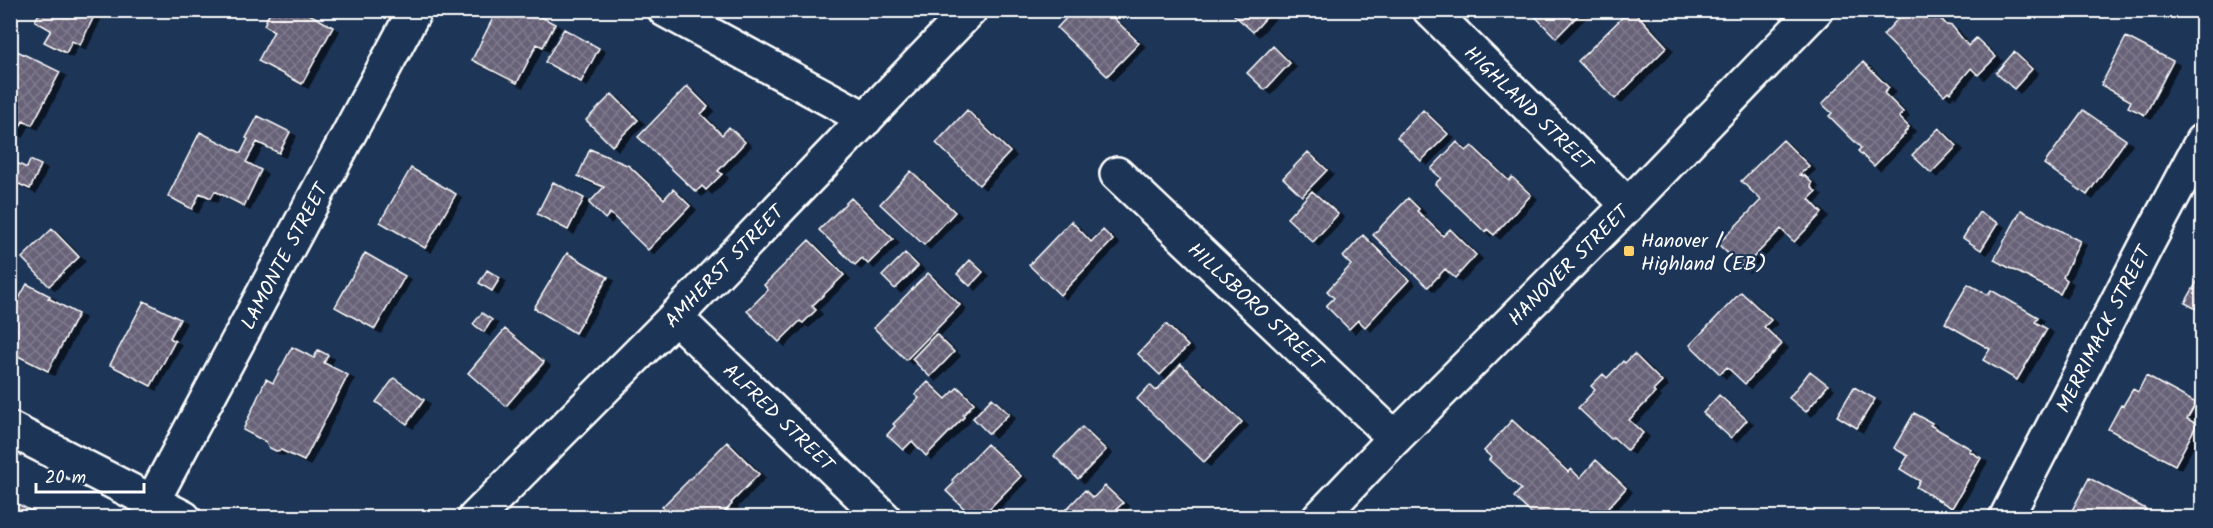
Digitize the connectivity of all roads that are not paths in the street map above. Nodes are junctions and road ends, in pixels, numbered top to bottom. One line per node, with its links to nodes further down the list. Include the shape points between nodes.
1 (415, 10): 13 (street, LAMONTE STREET)
2 (665, 10): 6 (street)
3 (970, 10): 6 (street, AMHERST STREET)
4 (1430, 10): 9 (street, HIGHLAND STREET)
5 (1816, 10): 9 (street, HANOVER STREET)
6 (866, 119): 10 (street, AMHERST STREET)
7 (2202, 141): 18 (street, MERRIMACK STREET)
8 (1117, 174): 12 (street, HILLSBORO STREET)
9 (1628, 204): 12 (street, HANOVER STREET)
10 (675, 317): 15 (street, AMHERST STREET); 16 (street, ALFRED STREET)
11 (10, 429): 13 (street)
12 (1395, 438): 17 (street, HANOVER STREET)
13 (152, 502): 14 (street)
14 (184, 518)
15 (475, 518)
16 (884, 518)
17 (1319, 518)
18 (2006, 518)

